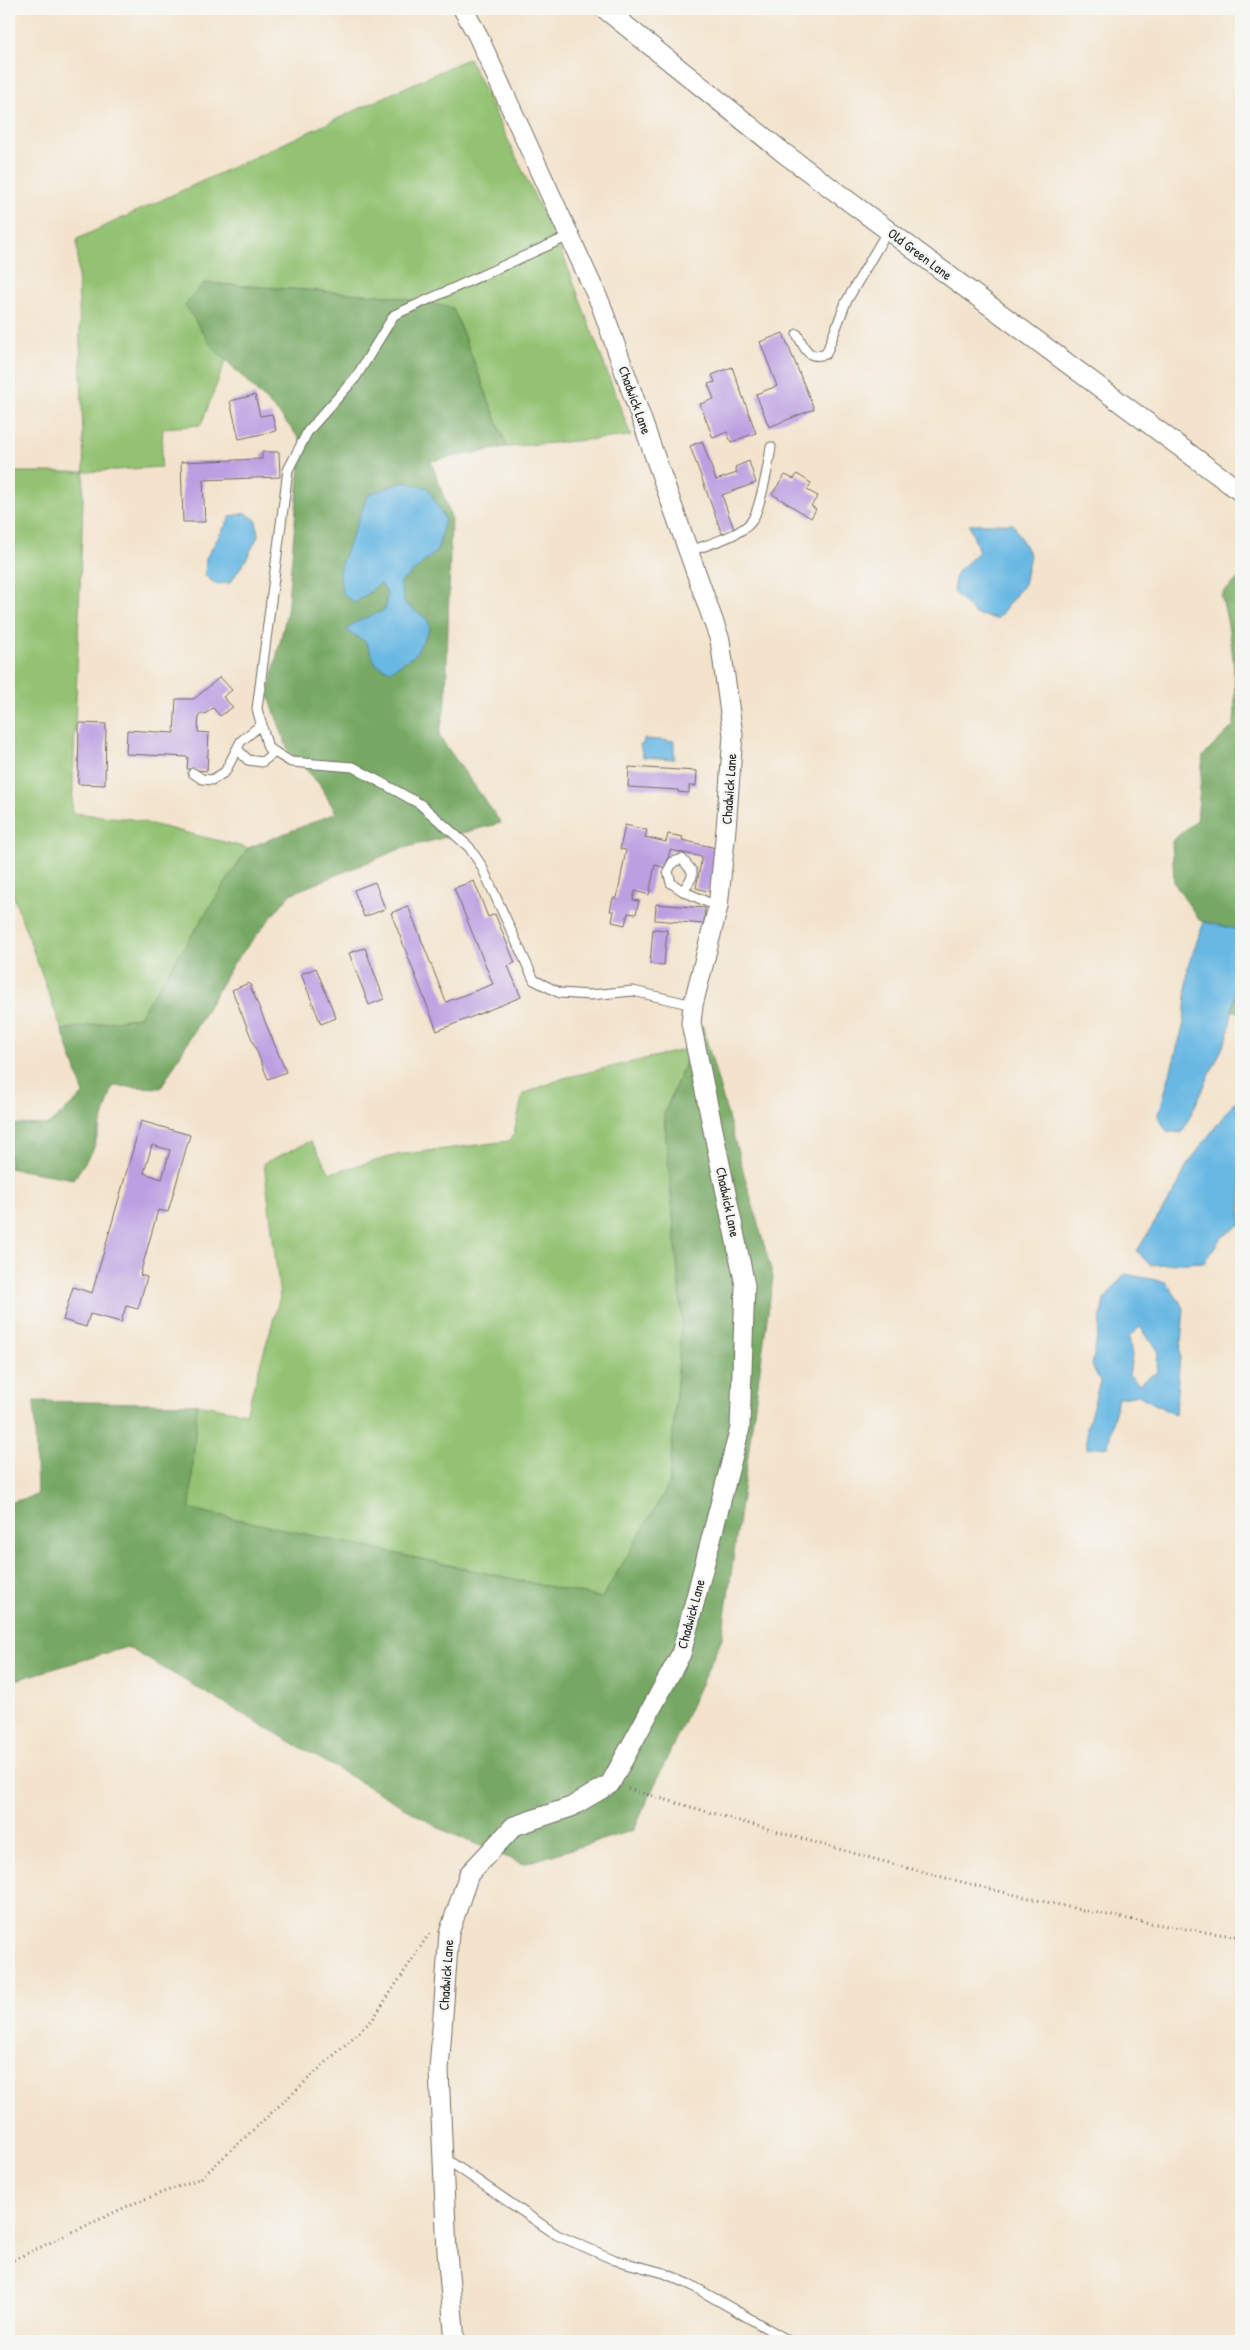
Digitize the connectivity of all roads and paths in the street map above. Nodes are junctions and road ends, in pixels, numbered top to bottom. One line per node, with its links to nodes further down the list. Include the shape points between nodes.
1 (463, 9): 4 (street, Chadwick Lane)
2 (605, 9): 3 (street, Old Green Lane, via 784,154)
3 (888, 230): 5 (lane, via 846,302 826,354 808,353); 7 (street, Old Green Lane)
4 (569, 236): 8 (street, Chadwick Lane, via 601,304); 9 (lane, via 394,315 356,377 308,431 288,470 257,709)
5 (797, 334)
6 (771, 447): 8 (lane, via 763,487 751,522 732,535)
7 (1241, 492)
8 (688, 552): 14 (street, Chadwick Lane, via 720,640 732,735)
9 (262, 724): 10 (lane, via 241,741); 11 (lane, via 268,748)
10 (238, 750): 11 (lane, via 248,760 262,762); 12 (lane, via 225,772 212,780 202,779)
11 (275, 752): 15 (lane, via 290,762 353,767 427,810 469,847 534,980 560,993 633,991)
12 (193, 773)
13 (683, 892): 14 (lane)
14 (718, 907): 15 (street, Chadwick Lane)
15 (693, 1004): 16 (street, Chadwick Lane, via 692,1023 745,1285 740,1428 681,1654)
16 (610, 1784): 18 (path, via 979,1887 1178,1929); 19 (street, Chadwick Lane, via 571,1807 514,1826 468,1874 449,1933 439,2070)
17 (435, 1925): 20 (path, via 373,2019 201,2178 132,2204)
18 (1241, 1937)
19 (443, 2157): 21 (street, Chadwick Lane); 22 (lane, via 557,2235 614,2260 664,2273 691,2285)
20 (9, 2262)
21 (455, 2341)
22 (789, 2341)

